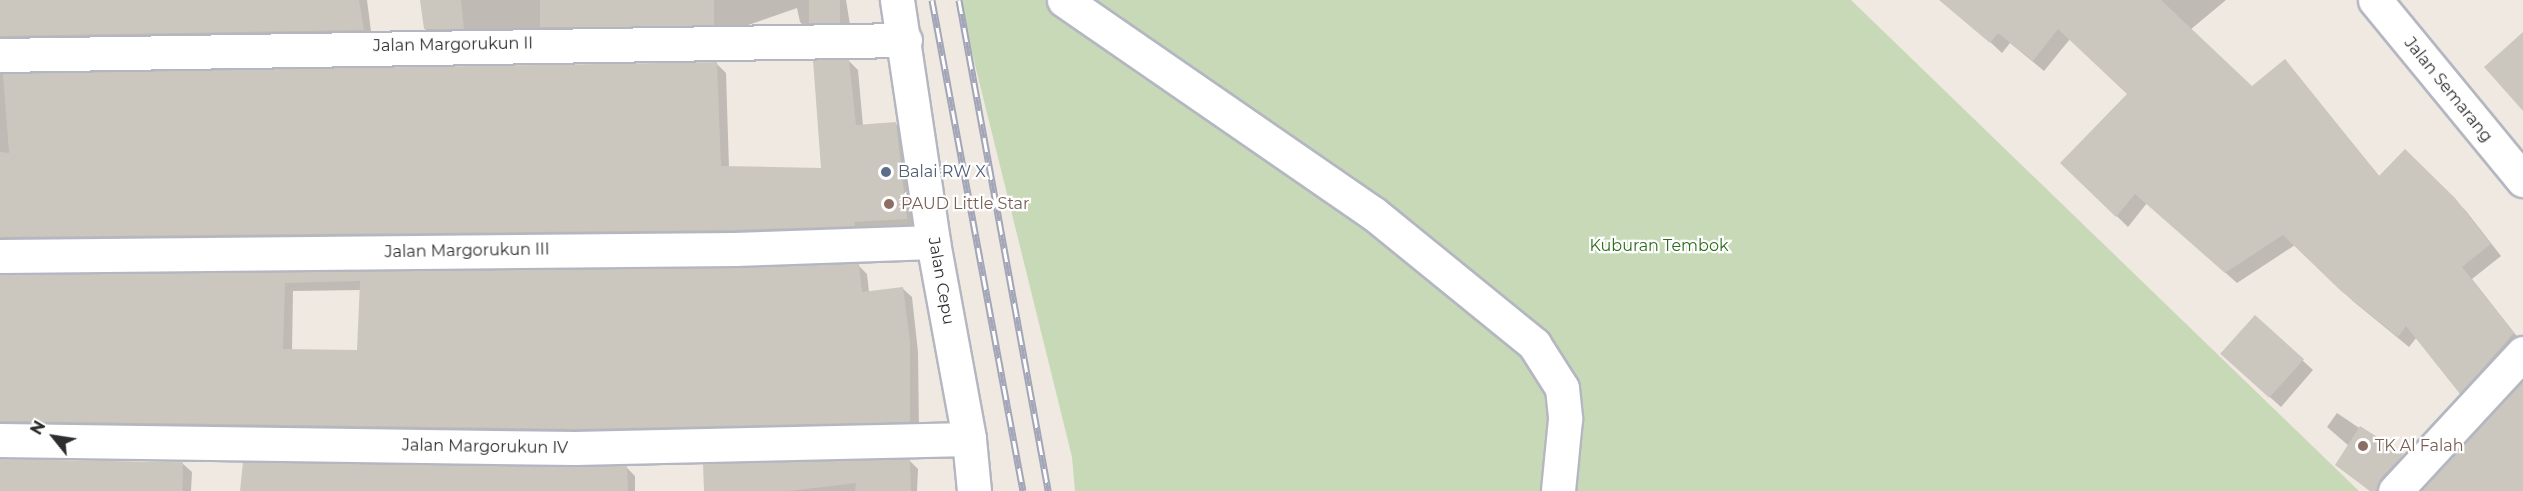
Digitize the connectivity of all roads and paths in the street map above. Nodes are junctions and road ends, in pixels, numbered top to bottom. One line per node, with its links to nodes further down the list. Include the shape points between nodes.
1 (897, 0): 4 (street, Jalan Cepu)
2 (1064, 0): 13 (street, via 1373,213 1534,344 1562,388 1565,419)
3 (2375, 0): 6 (street, Jalan Semarang)
4 (905, 40): 5 (street, Jalan Margorukun II); 7 (street, Jalan Cepu)
5 (0, 55)
6 (2522, 182)
7 (933, 242): 8 (street, Jalan Margorukun III, via 735,249); 10 (street, Jalan Cepu)
8 (0, 255)
9 (2523, 353): 14 (street)
10 (969, 439): 11 (street, Jalan Margorukun IV, via 575,448); 12 (street, Jalan Cepu)
11 (0, 440)
12 (974, 491)
13 (1558, 491)
14 (2395, 491)

